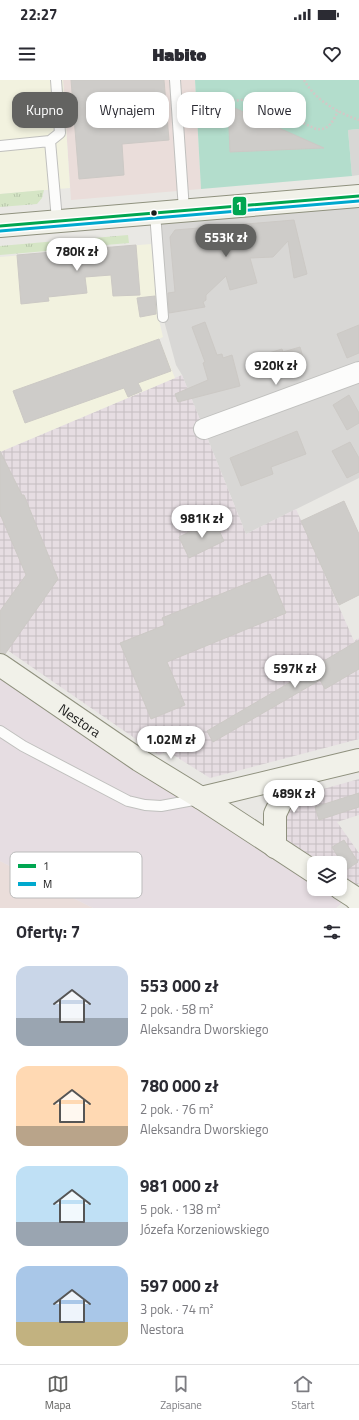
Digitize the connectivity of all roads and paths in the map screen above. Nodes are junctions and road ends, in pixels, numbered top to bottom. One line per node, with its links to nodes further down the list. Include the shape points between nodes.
1 (56, 80): 9 (lane, via 60,133)
2 (175, 80): 5 (lane)
3 (304, 80): 6 (path, via 323,101)
4 (235, 101): 6 (path, via 252,99 321,130 330,126)
5 (177, 106)
6 (338, 111): 7 (path)
7 (359, 120)
8 (178, 128): 12 (lane)
9 (50, 141): 10 (lane); 14 (lane)
10 (0, 146)
11 (359, 196): 12 (street)
12 (184, 210): 13 (street)
13 (155, 213): 14 (street); 16 (lane)
14 (57, 220): 15 (street)
15 (0, 226)
16 (163, 317)
17 (359, 372): 18 (street)
18 (204, 429)
19 (0, 665): 23 (street, Nestora, via 139,760)
20 (0, 731): 23 (lane, via 23,746 128,801 162,806)
21 (359, 760): 22 (street)
22 (299, 775): 23 (street); 24 (street, via 285,793 275,814)
23 (201, 798): 24 (street, Nestora)
24 (275, 848): 25 (street, Nestora)
25 (307, 868)
26 (347, 892): 27 (street)
27 (359, 902)

